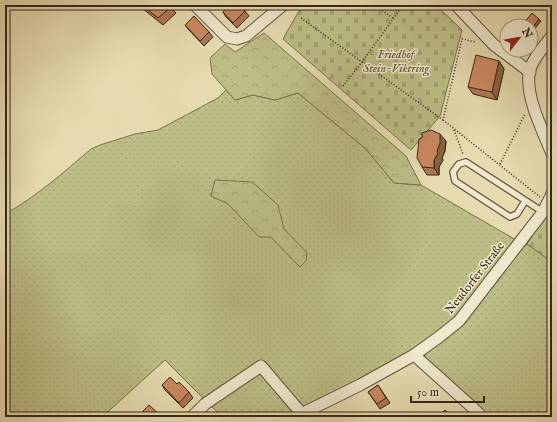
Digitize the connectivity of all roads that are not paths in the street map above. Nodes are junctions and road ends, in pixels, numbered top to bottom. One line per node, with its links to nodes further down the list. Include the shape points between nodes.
1 (195, 5): 2 (street, via 226,37 237,39 246,36)
2 (283, 5)
3 (456, 5): 5 (street, via 494,45)
4 (552, 36): 5 (street, via 540,50)
5 (530, 72): 6 (street, via 532,101)
6 (552, 154)
7 (525, 200): 7 (lane, via 466,162 459,164 453,172 455,181 510,217 517,214); 8 (lane)
8 (548, 203): 9 (street, Neudorfer Straße, via 459,320)
9 (414, 355): 10 (street, Neudorfer Straße); 12 (street)
10 (298, 415): 11 (street, via 261,366 205,404)
11 (192, 417)
12 (482, 417)

